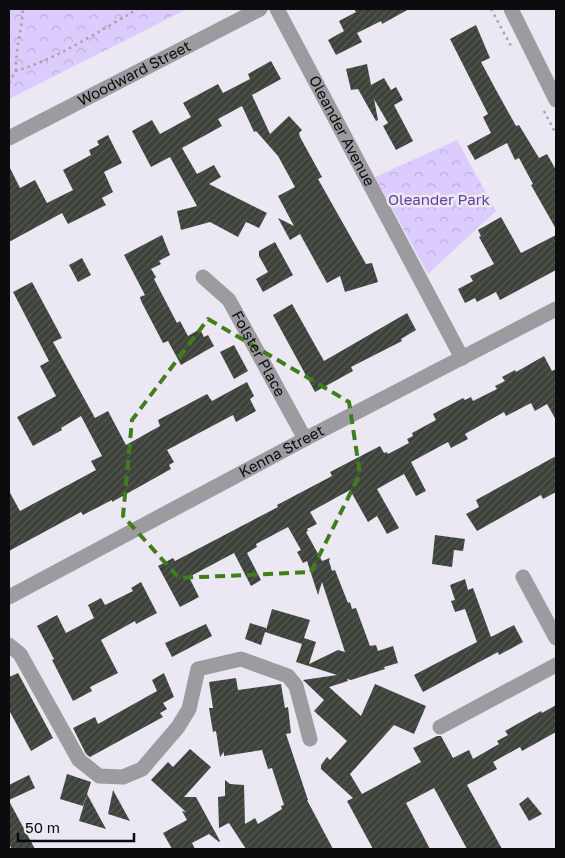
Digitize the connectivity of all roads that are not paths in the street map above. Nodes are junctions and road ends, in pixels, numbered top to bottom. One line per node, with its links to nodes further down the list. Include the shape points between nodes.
1 (260, 9): 5 (street, Woodward Street)
2 (277, 9): 8 (street, Oleander Avenue)
3 (511, 9): 4 (street)
4 (554, 92)
5 (9, 138)
6 (203, 277): 9 (street, Folster Place, via 229,300)
7 (556, 309): 8 (street, Kenna Street)
8 (462, 358): 9 (street, Kenna Street)
9 (306, 439): 11 (street, Kenna Street)
10 (523, 577): 12 (street)
11 (9, 597)
12 (556, 638)
13 (9, 645): 16 (street, via 20,654 79,760 99,776 123,777 142,769 189,709 198,669 242,659 288,676 296,686)
14 (556, 665): 15 (street)
15 (440, 728)
16 (310, 739)

